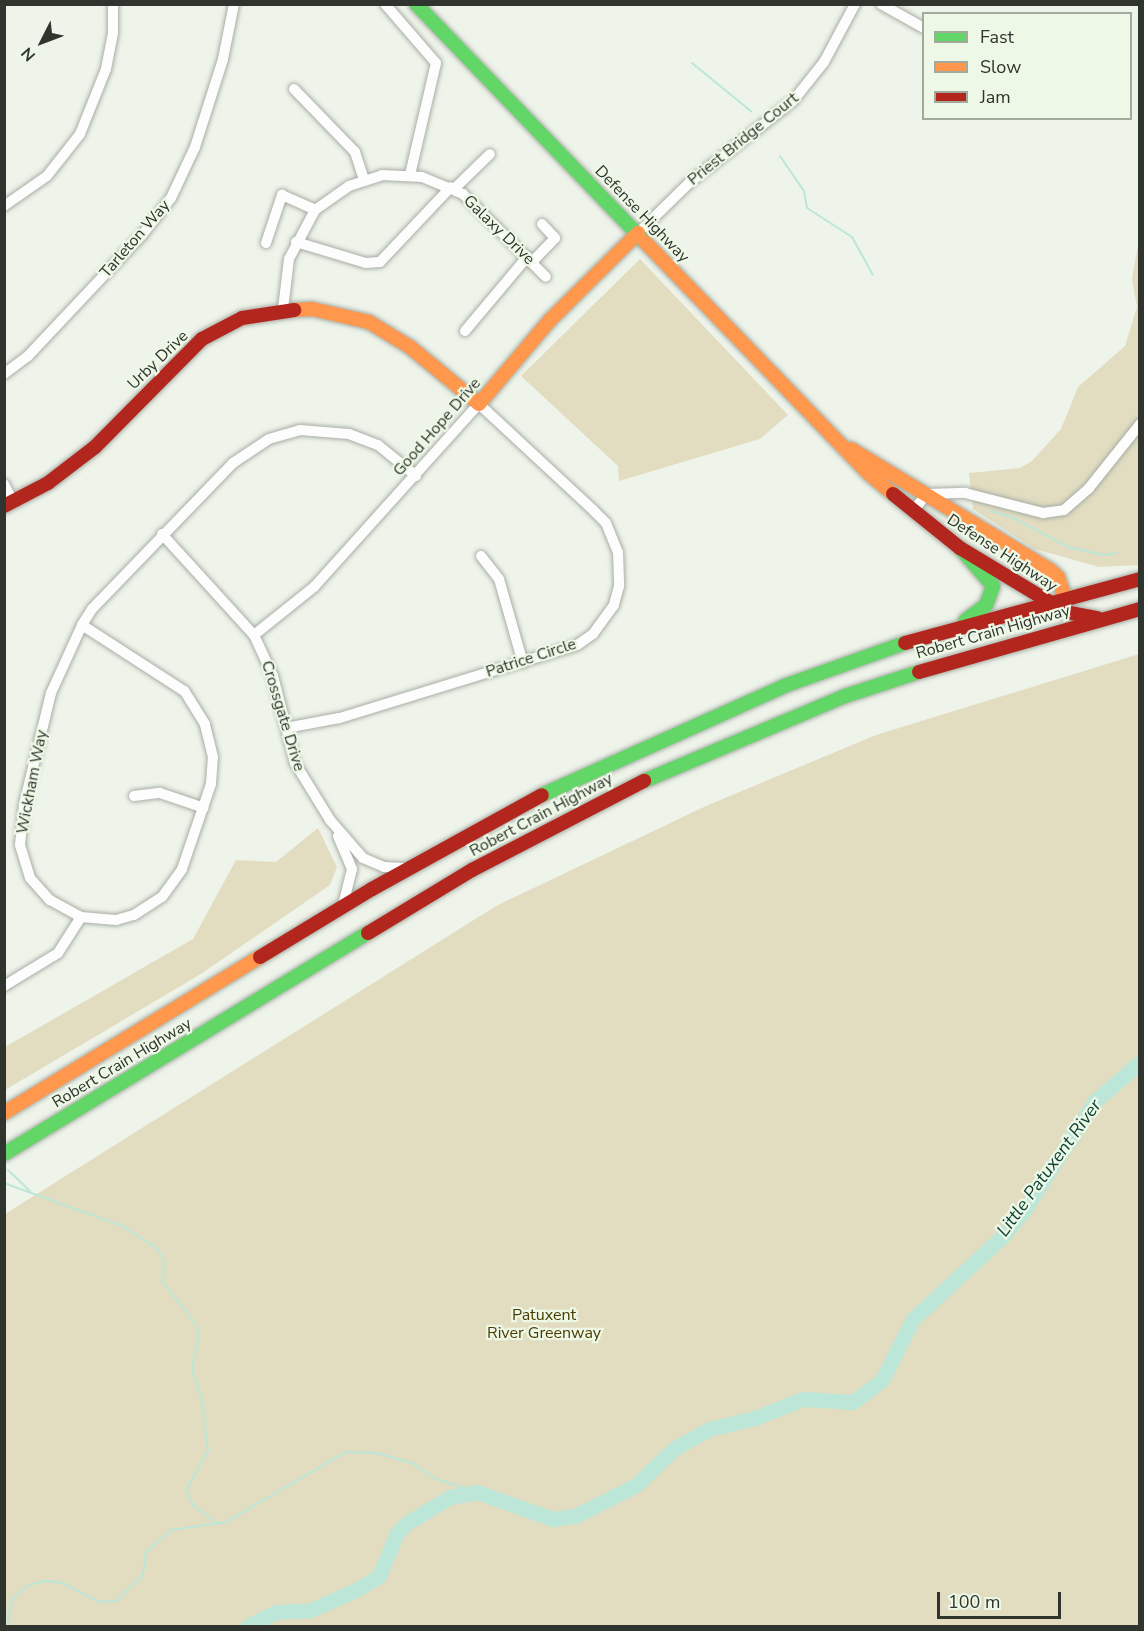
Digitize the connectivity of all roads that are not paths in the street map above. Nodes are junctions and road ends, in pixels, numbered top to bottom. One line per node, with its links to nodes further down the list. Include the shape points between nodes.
1 (114, 4): 13 (street, via 106,69 84,126 53,170)
2 (234, 4): 23 (street, Tarleton Way, via 223,59 195,147 171,198 142,235 28,356)
3 (385, 4): 10 (street, via 431,52 436,63)
4 (855, 4): 16 (street, Priest Bridge Court, via 824,62 793,101 689,183)
5 (881, 4): 7 (street)
6 (418, 5): 16 (main road, Defense Highway)
7 (922, 27)
8 (294, 88): 11 (street, via 356,152)
9 (490, 154): 12 (street)
10 (410, 175): 11 (street, Galaxy Drive); 12 (street, Galaxy Drive)
11 (364, 179): 14 (street, Galaxy Drive)
12 (452, 188): 17 (street, via 380,262 366,263); 19 (street, Galaxy Drive, via 474,203)
13 (4, 207)
14 (315, 210): 17 (street, Galaxy Drive); 18 (street, via 282,195)
15 (542, 224): 19 (street, via 555,238)
16 (638, 233): 24 (main road, Good Hope Drive, via 550,320); 26 (main road, Defense Highway)
17 (296, 242): 21 (street, Galaxy Drive, via 286,272)
18 (266, 243)
19 (530, 260): 20 (street, Galaxy Drive); 22 (street)
20 (546, 277)
21 (283, 309): 24 (main road, Urby Drive, via 331,311 369,322 410,347); 30 (main road, Urby Drive, via 242,318 202,339 95,447 48,483)
22 (465, 331)
23 (4, 374)
24 (479, 404): 27 (street, Good Hope Drive); 45 (street, Patrice Circle, via 594,510 606,524 618,552 619,586 614,605 593,634 561,652)
25 (1140, 424): 29 (street, via 1082,497 1064,510 1043,513 979,493)
26 (845, 446): 29 (main road, Defense Highway); 31 (main road, Defense Highway, via 868,473)
27 (416, 476): 32 (street, Wickham Way, via 364,438 333,430 300,430 269,439 243,454); 44 (street, Good Hope Drive, via 314,587)
28 (4, 484): 30 (street)
29 (927, 494): 31 (street); 36 (main road, Defense Highway, via 1050,570 1058,577)
30 (9, 504)
31 (913, 511): 33 (main road, Defense Highway)
32 (162, 534): 41 (street, Wickham Way, via 104,594); 44 (street, Crossgate Drive)
33 (960, 548): 37 (main road, Defense Highway); 42 (main road, via 991,581 993,593 986,605)
34 (481, 556): 45 (street, via 499,579)
35 (1140, 579): 36 (main road, Robert Crain Highway)
36 (1065, 597): 37 (main road, Robert Crain Highway); 39 (main road)
37 (1046, 602): 39 (main road, Defense Highway); 42 (main road, Robert Crain Highway)
38 (1140, 609): 40 (main road, Robert Crain Highway)
39 (1066, 612): 40 (main road, Defense Highway); 43 (main road)
40 (1101, 618): 43 (main road, Robert Crain Highway)
41 (82, 625): 48 (street, Wickham Way, via 169,678 196,708 205,724 213,757); 52 (street, Wickham Way, via 51,693 24,805 20,845 30,878 39,890 64,910)
42 (958, 627): 50 (main road, Robert Crain Highway, via 794,682 679,730 546,792)
43 (1051, 631): 55 (main road, Robert Crain Highway, via 915,672 796,715 692,758 582,811 472,870)
44 (254, 635): 46 (street, Crossgate Drive, via 273,676)
45 (523, 663): 46 (street, Patrice Circle, via 339,718)
46 (286, 728): 49 (street, Crossgate Drive, via 301,776)
47 (134, 796): 48 (street, via 160,793)
48 (204, 808): 52 (street, Wickham Way, via 182,869 162,897 134,915 116,920)
49 (330, 820): 50 (street, Crossgate Drive, via 363,858 384,867); 51 (street, Crossgate Drive, via 352,869)
50 (407, 868): 51 (main road, Robert Crain Highway)
51 (342, 907): 54 (main road, Robert Crain Highway)
52 (81, 917): 53 (street, via 58,953)
53 (4, 986)
54 (4, 1113)
55 (4, 1154)

